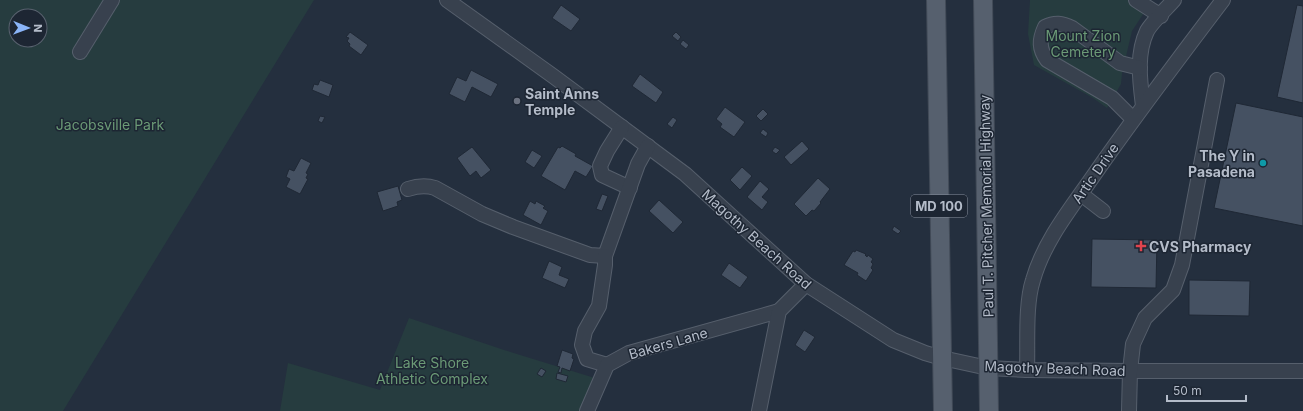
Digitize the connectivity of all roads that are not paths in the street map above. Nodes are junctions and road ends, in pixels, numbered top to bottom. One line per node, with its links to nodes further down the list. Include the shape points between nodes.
1 (112, 0): 9 (street)
2 (447, 0): 14 (street, Magothy Beach Road)
3 (936, 0): 23 (main road, MD 100)
4 (983, 0): 25 (main road, Paul T. Pitcher Memorial Highway / MD 100)
5 (1136, 0): 8 (street)
6 (1174, 0): 8 (street)
7 (1223, 0): 12 (street, Artic Drive)
8 (1161, 16): 10 (street, via 1148,31 1140,54)
9 (80, 52)
10 (1140, 68): 12 (street); 13 (street, via 1120,63 1063,24 1052,24 1045,27 1042,33 1040,44 1047,60 1112,98)
11 (1217, 80): 27 (street, via 1182,265 1173,290 1145,318 1133,344)
12 (1143, 106): 13 (street, Artic Drive)
13 (1133, 119): 18 (street, Artic Drive)
14 (622, 127): 15 (street, Magothy Beach Road); 16 (street, via 600,166 602,175)
15 (648, 146): 16 (street, via 638,164); 21 (street, Magothy Beach Road, via 684,174)
16 (630, 188): 20 (street)
17 (408, 189): 20 (street, via 429,186 435,188 482,214 514,227 590,255)
18 (1081, 194): 19 (street); 26 (street, Artic Drive, via 1044,250 1032,281)
19 (1103, 211)
20 (605, 256): 24 (street, via 599,306 585,331 582,345 587,359)
21 (806, 284): 22 (street); 23 (street, Magothy Beach Road, via 893,340)
22 (780, 311): 24 (street, Bakers Lane, via 629,353); 30 (street)
23 (942, 358): 25 (street, Magothy Beach Road); 31 (main road, MD 100)
24 (606, 365): 29 (street)
25 (988, 368): 26 (street, Magothy Beach Road); 32 (main road, Paul T. Pitcher Memorial Highway / MD 100)
26 (1027, 370): 27 (street, Magothy Beach Road)
27 (1130, 371): 28 (street, Magothy Beach Road); 33 (street)
28 (1303, 371)
29 (587, 411)
30 (759, 411)
31 (942, 411)
32 (989, 411)
33 (1129, 411)

